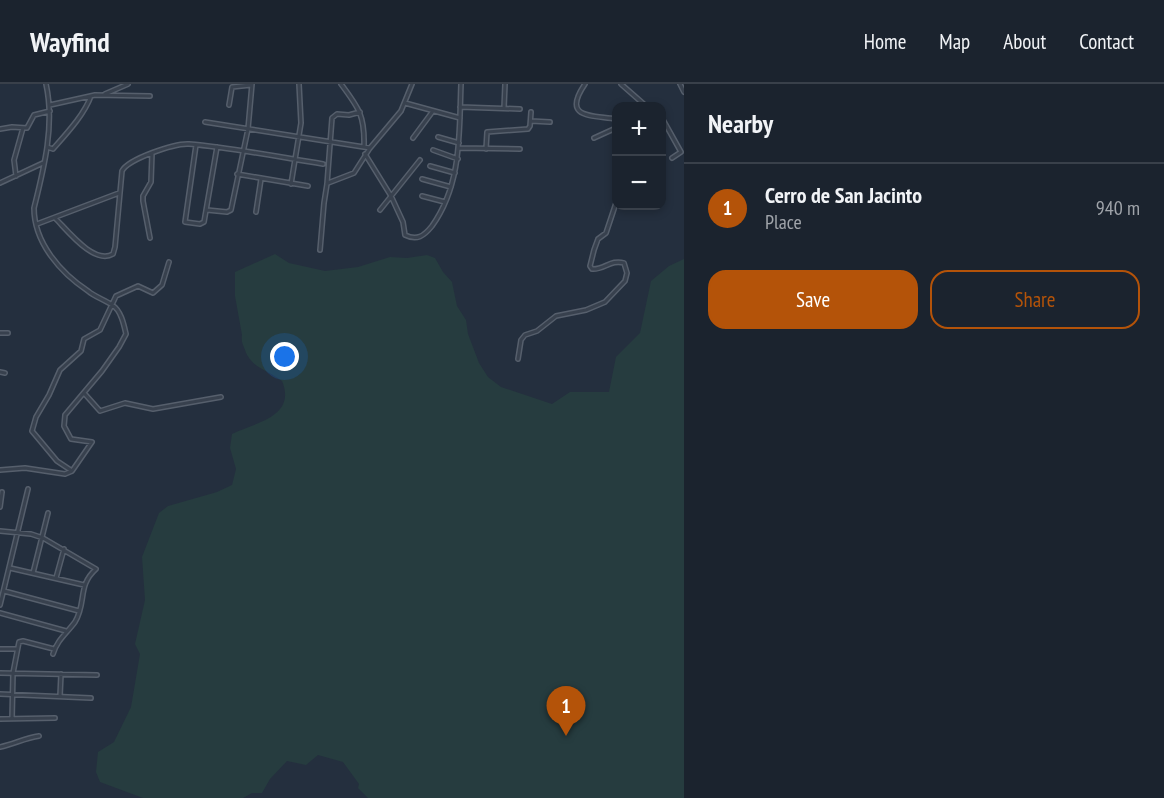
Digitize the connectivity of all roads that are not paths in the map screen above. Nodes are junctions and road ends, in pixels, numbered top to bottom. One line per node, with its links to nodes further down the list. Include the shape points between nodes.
1 (46, 84): 18 (street)
2 (128, 84): 13 (street)
3 (252, 84): 19 (street, via 232,87); 35 (street)
4 (299, 84): 37 (street)
5 (341, 84): 25 (street)
6 (412, 84): 17 (street)
7 (461, 84): 20 (street)
8 (505, 84): 21 (street)
9 (585, 84): 28 (street, via 576,98 583,113)
10 (621, 84): 16 (street)
11 (680, 84): 12 (street)
12 (684, 92)
13 (103, 95): 14 (street); 15 (street)
14 (92, 96): 18 (street); 44 (street, via 53,149)
15 (150, 96)
16 (641, 102)
17 (405, 103): 24 (street); 47 (street)
18 (50, 105): 23 (street)
19 (229, 105)
20 (460, 106): 21 (street); 27 (street)
21 (504, 108): 22 (street)
22 (520, 109)
23 (50, 111): 33 (street, via 37,113 29,127); 44 (street)
24 (433, 111): 27 (street); 39 (street)
25 (360, 112): 41 (street, via 334,115); 46 (street)
26 (531, 112): 30 (street)
27 (460, 118): 42 (street)
28 (612, 119)
29 (205, 122): 35 (street)
30 (531, 122): 31 (street); 49 (street, via 524,130 490,130 486,134)
31 (550, 122)
32 (666, 125): 55 (street, via 681,152)
33 (23, 128): 34 (street); 64 (street, via 14,160)
34 (0, 129)
35 (248, 129): 37 (street); 52 (street)
36 (612, 130): 40 (street)
37 (298, 137): 41 (street); 56 (street)
38 (438, 137): 42 (street)
39 (413, 138)
40 (594, 138)
41 (330, 142): 46 (street); 69 (street)
42 (459, 143): 48 (street)
43 (196, 145): 45 (street); 53 (street, via 187,143); 76 (street, via 185,222 202,224)
44 (47, 147): 59 (street)
45 (217, 147): 52 (street); 76 (street)
46 (364, 147): 47 (street)
47 (370, 148): 54 (street)
48 (459, 148): 49 (street); 57 (street)
49 (486, 149): 50 (street)
50 (520, 149)
51 (433, 150): 57 (street)
52 (243, 152): 56 (street); 63 (street)
53 (152, 153): 72 (street, via 124,167); 82 (street, via 151,182 143,196)
54 (365, 154): 69 (street, via 352,176); 73 (street)
55 (672, 158)
56 (294, 159): 60 (street); 68 (street)
57 (458, 159): 62 (street)
58 (420, 160): 73 (street)
59 (43, 163): 64 (street); 81 (street, via 34,208)
60 (323, 164)
61 (430, 166): 62 (street)
62 (455, 173): 71 (street)
63 (237, 174): 65 (street); 76 (street, via 231,210)
64 (16, 176): 67 (street)
65 (261, 179): 68 (street); 79 (street)
66 (422, 179): 71 (street)
67 (0, 183)
68 (291, 184): 70 (street)
69 (327, 184): 83 (street)
70 (308, 186)
71 (451, 187): 75 (street)
72 (119, 193): 80 (street); 80 (street, via 111,255 100,257 92,253)
73 (391, 196): 75 (street, via 405,235 410,237 425,236); 77 (street)
74 (422, 196): 75 (street)
75 (445, 202)
76 (207, 210)
77 (380, 210)
78 (614, 210): 88 (street, via 606,233 598,239 590,266 597,269 615,261 624,263 625,281 605,302 556,316 525,335)
79 (256, 212)
80 (55, 218): 81 (street)
81 (37, 225): 85 (street, via 60,270)
82 (150, 238)
83 (320, 250)
84 (169, 262): 85 (street, via 162,285 153,293 138,286 116,296)
85 (112, 305): 89 (street, via 126,334); 92 (street, via 100,330 84,339 81,351 60,370 32,431 57,461)
86 (0, 333): 87 (street)
87 (8, 333)
88 (518, 359)
89 (84, 393): 90 (street, via 100,411 125,404 153,409); 92 (street, via 65,415 64,426 71,440 92,444)
90 (220, 397)
91 (0, 470): 92 (street, via 25,468 66,474)
92 (72, 471)
93 (28, 489): 98 (street)
94 (2, 492): 95 (street)
95 (0, 507)
96 (48, 513): 99 (street)
97 (0, 531): 98 (street)
98 (19, 533): 99 (street); 101 (street)
99 (42, 538): 100 (street); 102 (street)
100 (64, 549): 103 (street); 104 (street, via 96,569)
101 (9, 568): 102 (street); 105 (street)
102 (33, 573): 103 (street)
103 (56, 578): 104 (street)
104 (84, 585): 107 (street)
105 (4, 591): 106 (street); 107 (street)
106 (0, 605)
107 (80, 611): 109 (street)
108 (0, 613): 109 (street)
109 (66, 631): 111 (street, via 54,652 23,641)
110 (0, 649): 111 (street)
111 (16, 649): 113 (street)
112 (0, 673): 113 (street)
113 (13, 673): 114 (street); 117 (street)
114 (61, 674): 115 (street); 118 (street)
115 (97, 675)
116 (0, 694): 117 (street)
117 (12, 695): 118 (street); 122 (street)
118 (60, 696): 119 (street)
119 (91, 698)
120 (55, 718): 122 (street)
121 (0, 719): 122 (street)
122 (12, 719)
123 (39, 736): 124 (street)
124 (0, 747)

